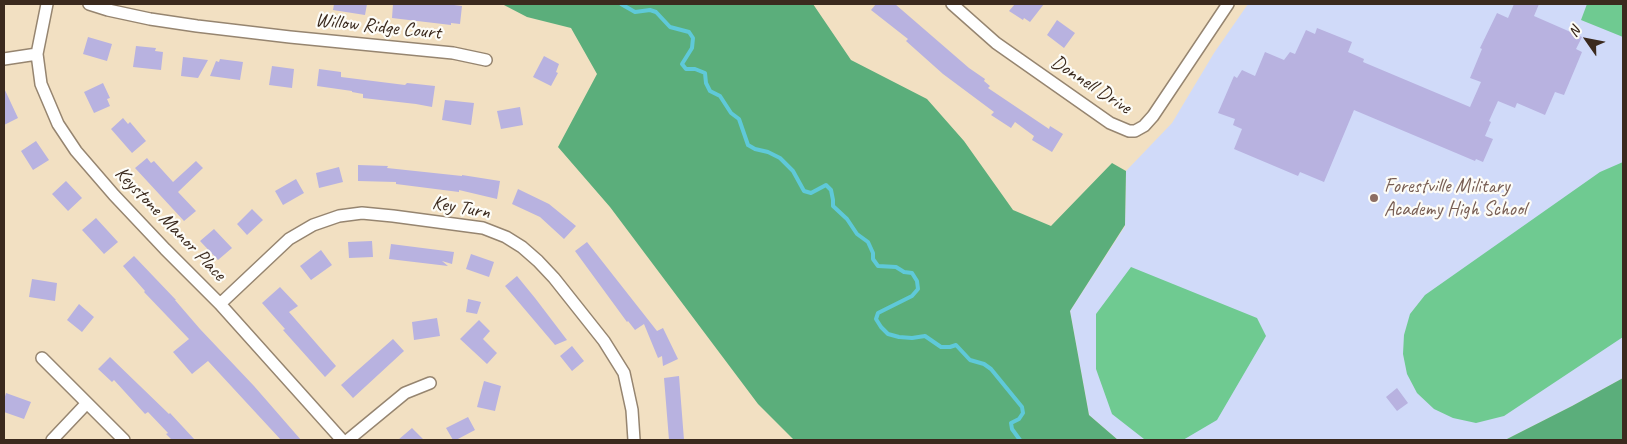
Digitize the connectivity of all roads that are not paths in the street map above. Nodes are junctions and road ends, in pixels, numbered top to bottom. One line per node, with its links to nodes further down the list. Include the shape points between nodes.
1 (47, 4): 5 (street, Keystone Manor Place)
2 (89, 4): 7 (street, Willow Ridge Court, via 150,19 198,26 452,53)
3 (952, 4): 4 (street, Donnell Drive, via 996,43 1110,123 1129,131 1144,126 1153,116)
4 (1228, 4)
5 (37, 54): 6 (street); 8 (street, Keystone Manor Place, via 41,84 49,105 76,151)
6 (4, 59)
7 (486, 60)
8 (220, 304): 14 (street, Keystone Manor Place); 16 (street, Key Turn, via 289,239 313,225 339,216 362,213 483,228 506,238 538,261 604,341 624,373)
9 (42, 358): 11 (street)
10 (430, 383): 15 (street, via 405,393)
11 (87, 404): 12 (street); 13 (street)
12 (52, 440)
13 (124, 440)
14 (342, 440)
15 (348, 440)
16 (634, 440)

